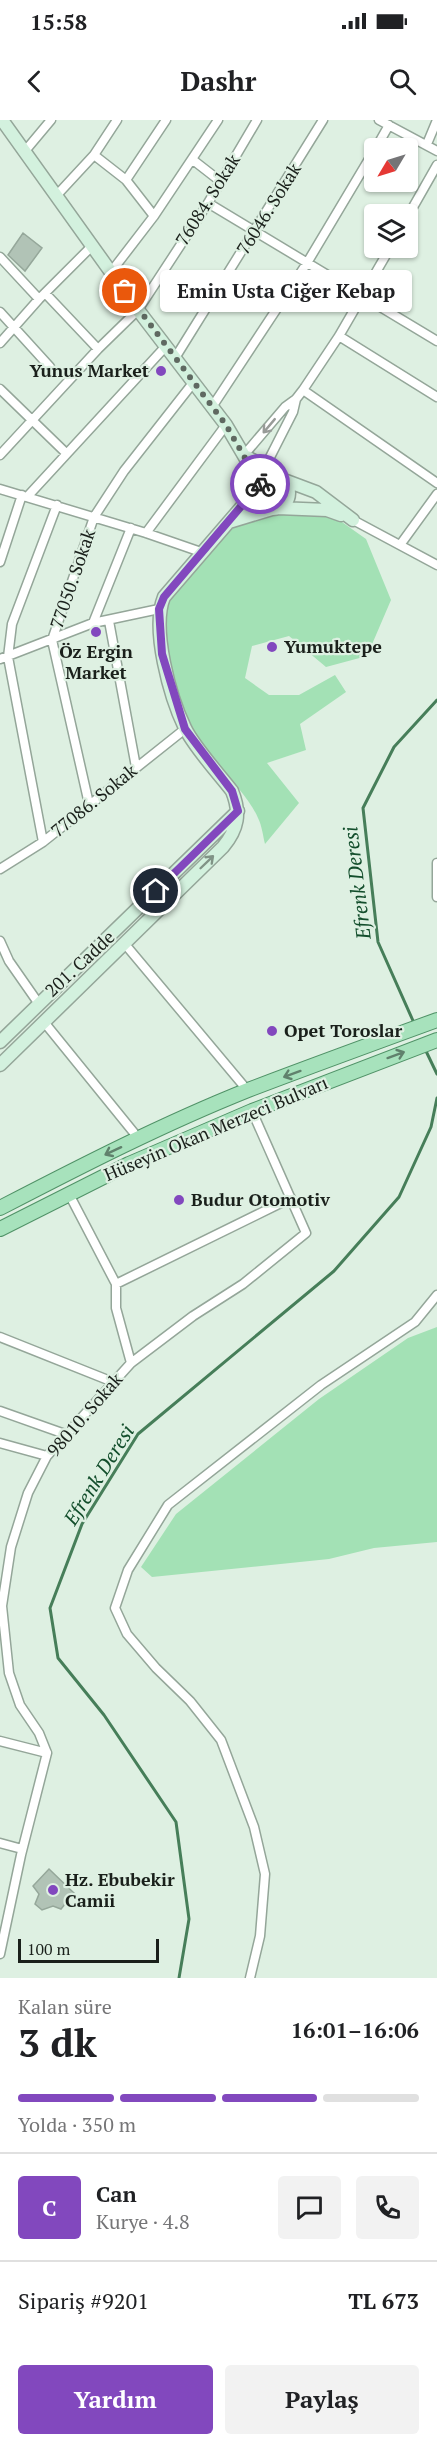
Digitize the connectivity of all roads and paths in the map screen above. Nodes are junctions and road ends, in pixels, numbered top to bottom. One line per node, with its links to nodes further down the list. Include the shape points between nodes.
1 (2, 120): 12 (street)
2 (51, 120): 12 (street)
3 (117, 120): 14 (street)
4 (166, 120): 18 (street)
5 (218, 120): 15 (street)
6 (257, 120): 19 (street, 76084. Sokak)
7 (323, 120): 24 (street, 76046. Sokak)
8 (436, 120): 11 (street)
9 (383, 122): 10 (street); 11 (street)
10 (378, 138)
11 (427, 144): 13 (street)
12 (25, 151): 20 (street)
13 (437, 151)
14 (94, 155): 18 (street); 20 (street)
15 (193, 160): 19 (street); 23 (street)
16 (437, 165): 22 (street)
17 (364, 167): 28 (street)
18 (126, 180): 23 (street)
19 (220, 181): 21 (street, 76084. Sokak)
20 (56, 196): 25 (street)
21 (208, 203): 24 (street); 32 (street, 76084. Sokak)
22 (415, 204)
23 (154, 216): 29 (street)
24 (255, 232): 28 (street); 40 (street, 76046. Sokak)
25 (92, 246): 29 (street); 30 (street)
26 (0, 257): 30 (street)
27 (384, 258): 31 (street)
28 (307, 263): 31 (street); 47 (street)
29 (111, 272): 32 (street)
30 (42, 296): 34 (street); 39 (street)
31 (362, 296): 35 (street); 36 (street)
32 (138, 310): 38 (street); 39 (street, 76084. Sokak)
33 (0, 312): 34 (street)
34 (15, 326): 37 (street); 41 (street)
35 (339, 336): 44 (street); 45 (street)
36 (437, 340)
37 (0, 343)
38 (166, 346): 40 (street); 51 (street)
39 (98, 349): 48 (street, 76084. Sokak)
40 (175, 358): 42 (street)
41 (50, 367)
42 (193, 383): 47 (street); 61 (street, 77050. Sokak, via 124,471)
43 (0, 389): 48 (street)
44 (303, 390): 46 (street); 55 (street)
45 (437, 397)
46 (296, 399): 52 (street, one-way to 52, via 285,406); 53 (street)
47 (212, 407): 49 (street)
48 (32, 419): 50 (street, 76084. Sokak); 51 (street)
49 (226, 425): 52 (street); 65 (street)
50 (1, 453)
51 (66, 453): 58 (street)
52 (244, 455): 53 (street)
53 (263, 478): 54 (street); 60 (street, via 257,493 261,504); 63 (street)
54 (284, 480): 60 (street, via 290,495 284,506); 62 (street, via 316,492)
55 (437, 483)
56 (0, 489): 58 (street)
57 (437, 494): 66 (street)
58 (25, 496): 59 (street); 68 (street)
59 (57, 506): 61 (street); 74 (street, via 12,624)
60 (275, 509): 62 (street, via 327,510); 63 (street)
61 (94, 517): 64 (street); 73 (street, 77050. Sokak)
62 (353, 520): 66 (street)
63 (229, 522): 67 (street)
64 (131, 528): 65 (street); 72 (street)
65 (146, 532): 67 (street)
66 (400, 545): 69 (street)
67 (201, 552): 70 (street, via 164,597)
68 (0, 562)
69 (437, 566)
70 (159, 609): 71 (street); 75 (street, via 162,654)
71 (109, 621): 72 (street); 76 (street)
72 (93, 623): 73 (street)
73 (52, 640): 74 (street); 77 (street, 77050. Sokak)
74 (4, 658): 79 (street)
75 (185, 729): 76 (street, 77086. Sokak); 78 (street, via 232,791)
76 (136, 767): 77 (street, 77086. Sokak)
77 (89, 804): 79 (street, 77086. Sokak)
78 (238, 811): 84 (street, 201. Cadde, one-way to 78, via 223,847 237,827); 85 (street, 201. Cadde)
79 (44, 842): 81 (street, 77086. Sokak)
80 (437, 863): 82 (street)
81 (0, 869)
82 (437, 897)
83 (0, 941): 85 (street)
84 (124, 943): 87 (street, 201. Cadde); 91 (street)
85 (39, 1004): 89 (street, 201. Cadde)
86 (437, 1020): 91 (main road, Hüseyin Okan Merzeci Bulvarı, one-way to 91)
87 (44, 1022): 90 (street, 201. Cadde); 93 (street)
88 (437, 1040): 92 (main road, Hüseyin Okan Merzeci Bulvarı, one-way to 88)
89 (0, 1042)
90 (0, 1065)
91 (248, 1091): 93 (main road, Hüseyin Okan Merzeci Bulvarı)
92 (252, 1110): 94 (main road, Hüseyin Okan Merzeci Bulvarı); 95 (street)
93 (139, 1139): 96 (main road, Hüseyin Okan Merzeci Bulvarı, one-way to 96)
94 (69, 1194): 97 (main road, Hüseyin Okan Merzeci Bulvarı); 98 (street)
95 (291, 1198): 98 (street); 101 (street, 98010. Sokak, via 306,1233 243,1284)
96 (0, 1208)
97 (0, 1229)
98 (116, 1284): 101 (street, via 116,1308)
99 (437, 1294): 114 (street, via 415,1322 321,1385 168,1505 128,1570 115,1608 127,1634 190,1701 220,1740 254,1827 264,1874 260,1936)
100 (0, 1336): 102 (street)
101 (131, 1363): 102 (street, 98010. Sokak)
102 (113, 1382): 104 (street, 98010. Sokak)
103 (0, 1411): 104 (street)
104 (65, 1434): 106 (street, 98010. Sokak)
105 (0, 1443): 106 (street)
106 (47, 1456): 107 (street, 98010. Sokak, via 28,1493 11,1547)
107 (1, 1607): 109 (street, 98010. Sokak, via 9,1672 20,1705)
108 (0, 1740): 109 (street)
109 (47, 1753): 111 (street)
110 (0, 1843): 111 (street)
111 (22, 1849): 112 (street)
112 (2, 1937): 113 (street)
113 (0, 1954)
114 (250, 1978)

